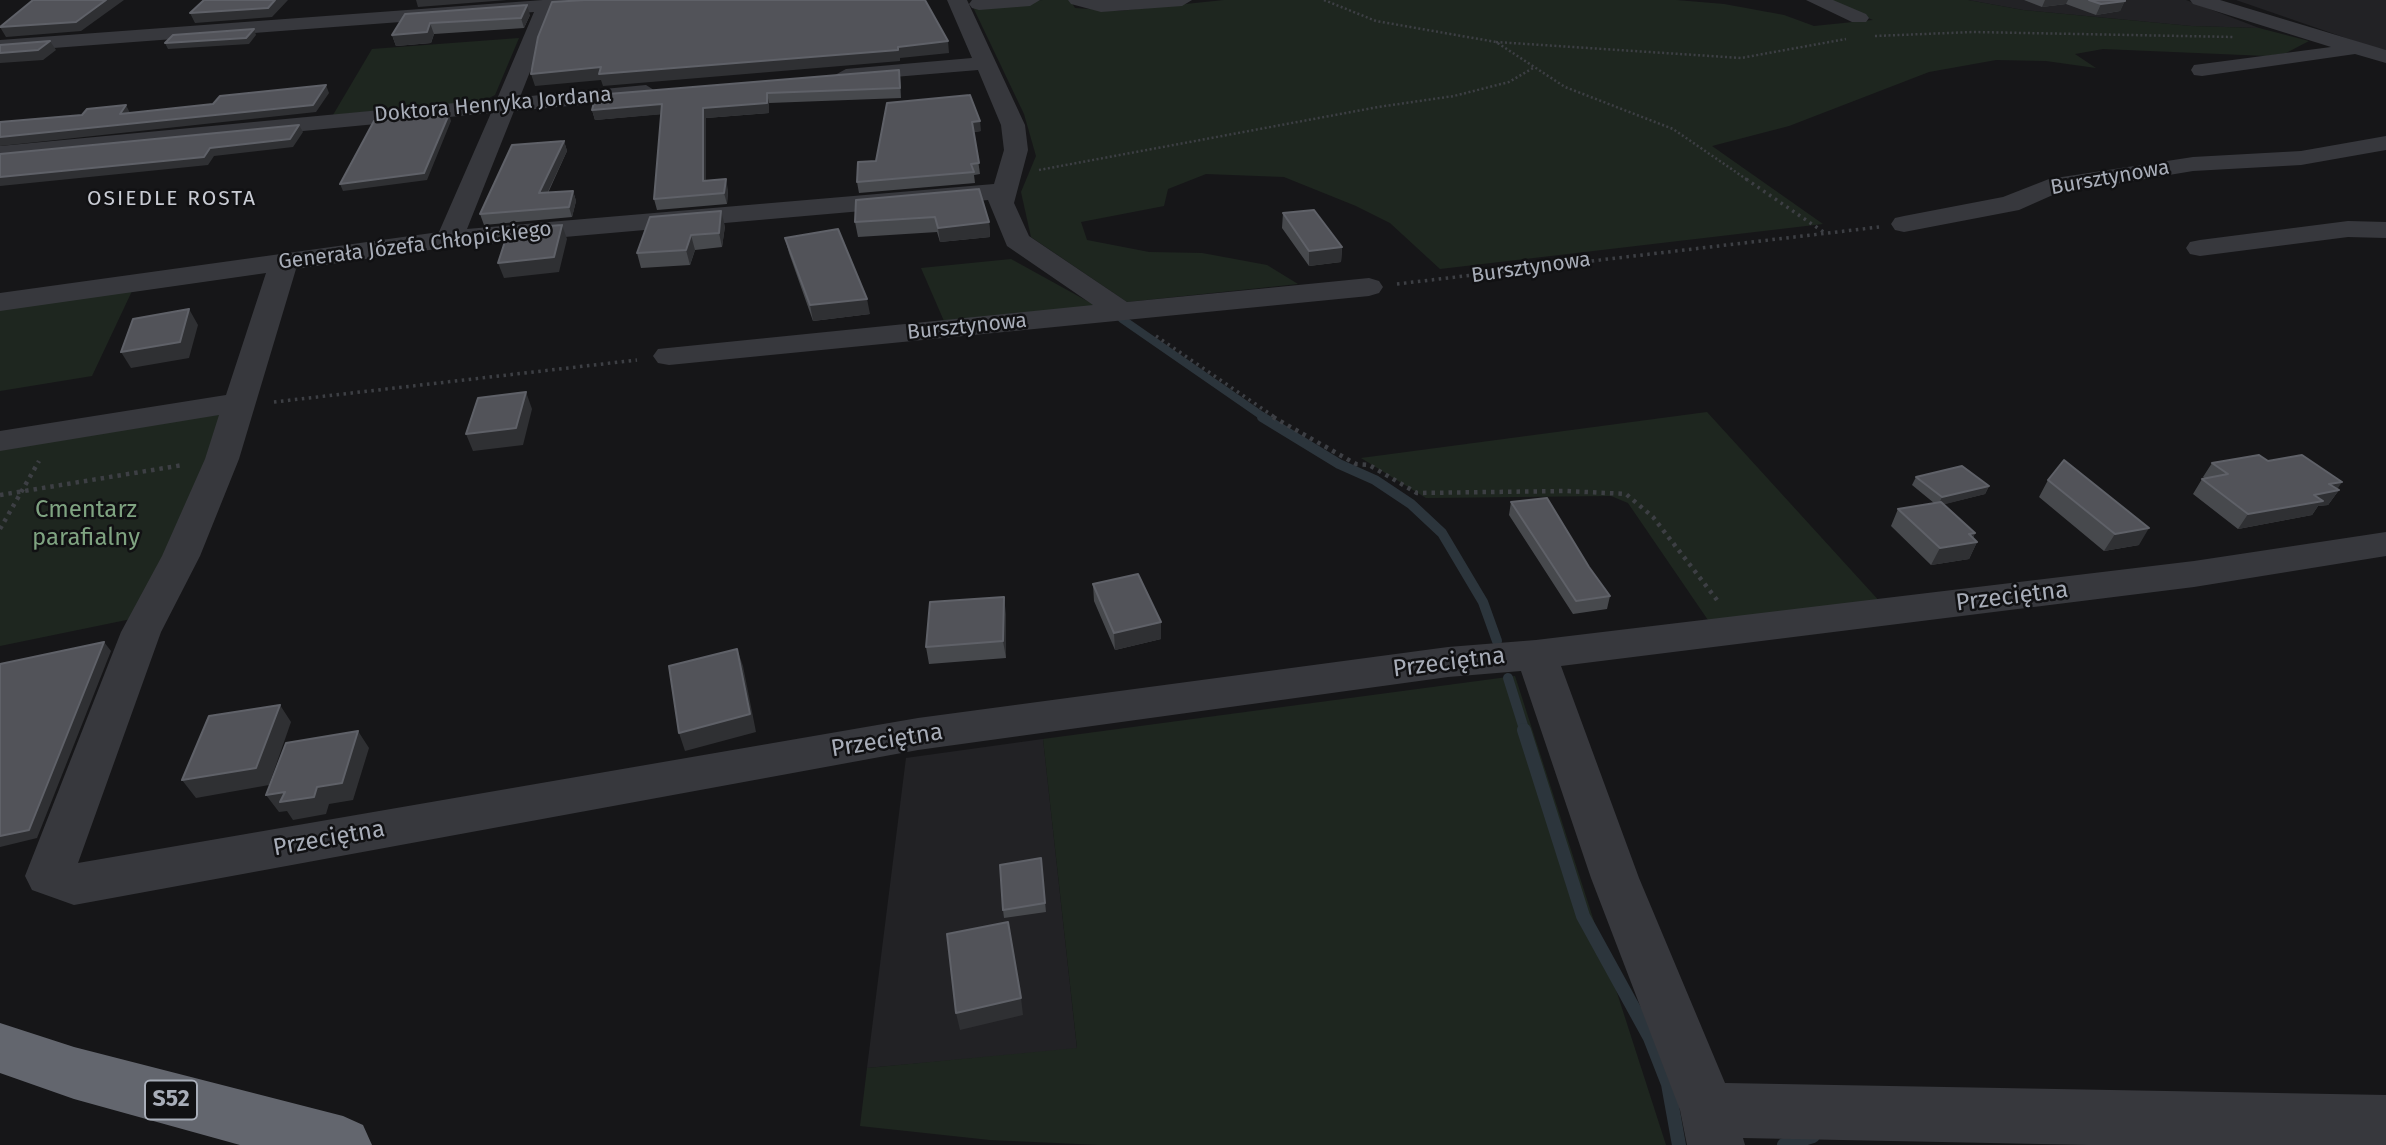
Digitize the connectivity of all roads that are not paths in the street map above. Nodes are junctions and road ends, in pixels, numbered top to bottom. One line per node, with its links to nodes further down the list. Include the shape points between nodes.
1 (621, 0): 9 (street)
2 (1030, 0): 7 (street)
3 (1078, 0): 4 (street, via 1101,6)
4 (1182, 0)
5 (1816, 0): 10 (street)
6 (2200, 0): 11 (street)
7 (968, 2): 16 (street)
8 (515, 4): 9 (street); 13 (street)
9 (547, 5): 20 (street)
10 (1859, 18)
11 (2299, 32): 12 (street, via 2336,29); 14 (street)
12 (2386, 37)
13 (0, 46)
14 (2356, 49): 15 (street); 17 (street)
15 (2386, 57)
16 (986, 63): 18 (street); 23 (street, via 1013,125 1016,150)
17 (2202, 70)
18 (826, 76)
19 (667, 90): 20 (street, Doktora Henryka Jordana)
20 (507, 103): 22 (street, Doktora Henryka Jordana); 26 (street)
21 (2386, 143): 24 (street, Bursztynowa, via 2301,158 2193,164 2049,187 2010,204)
22 (0, 153)
23 (1007, 183): 26 (street, Generała Józefa Chłopickiego); 31 (street, via 1001,203 1017,240)
24 (1904, 224)
25 (2386, 230): 27 (street, via 2348,229)
26 (450, 239): 28 (street, Generała Józefa Chłopickiego)
27 (2200, 248)
28 (284, 261): 30 (street, Generała Józefa Chłopickiego); 33 (street, Przeciętna)
29 (1369, 286): 31 (street, Bursztynowa)
30 (0, 302)
31 (1121, 311): 32 (street, Bursztynowa)
32 (669, 356)
33 (241, 402): 34 (street); 36 (street, Przeciętna, via 181,556 141,632 49,876 74,884 918,734 1434,663)
34 (0, 441)
35 (2386, 544): 36 (street, Przeciętna, via 2194,574)
36 (1536, 655): 39 (street, via 1615,878)
37 (0, 1048): 40 (highway, S52, via 74,1073)
38 (2386, 1123): 39 (street)
39 (1712, 1127)
40 (343, 1145)

